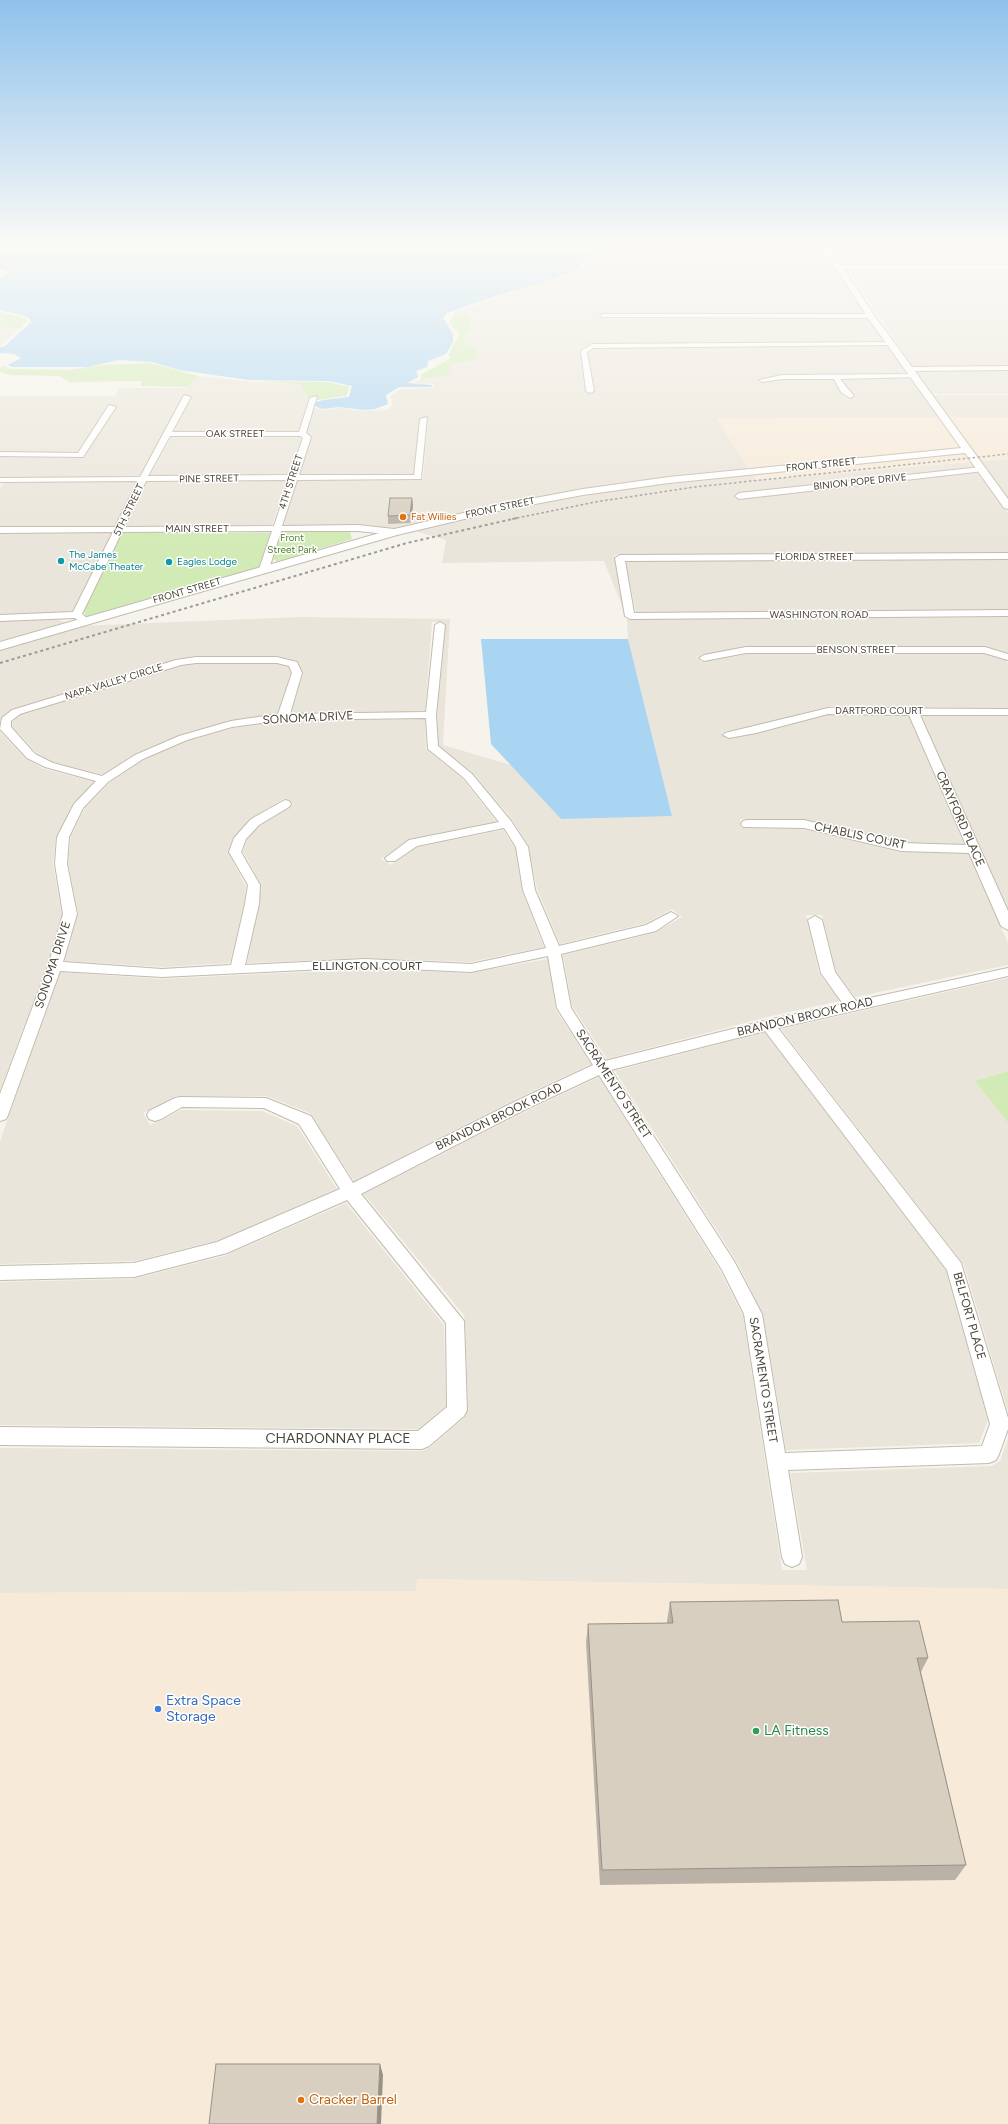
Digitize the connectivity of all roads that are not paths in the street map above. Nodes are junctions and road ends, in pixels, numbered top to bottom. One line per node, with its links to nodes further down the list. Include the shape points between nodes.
1 (724, 345): 8 (street, via 592,346 584,351)
2 (893, 345): 4 (street)
3 (1008, 368): 4 (street)
4 (909, 369): 5 (street)
5 (915, 376): 6 (street); 16 (street)
6 (836, 377): 7 (street, via 782,377); 9 (street)
7 (762, 380)
8 (590, 391)
9 (850, 396)
10 (187, 397): 14 (street, 5TH STREET)
11 (314, 398): 15 (street, 4TH STREET)
12 (112, 407): 17 (street, via 80,455)
13 (424, 419): 19 (street, PINE STREET, via 418,477)
14 (168, 434): 15 (street, OAK STREET); 21 (street, 5TH STREET)
15 (302, 434): 19 (street, 4TH STREET, via 306,437)
16 (966, 450): 18 (street); 27 (street, FRONT STREET, via 583,492)
17 (0, 454)
18 (981, 469): 22 (street, BINION POPE DRIVE); 23 (street)
19 (292, 478): 21 (street, PINE STREET); 25 (street, 4TH STREET)
20 (1, 480): 21 (street, PINE STREET)
21 (143, 480): 24 (street, 5TH STREET)
22 (739, 496)
23 (1008, 506)
24 (119, 529): 25 (street, MAIN STREET); 26 (street, MAIN STREET); 33 (street, 5TH STREET)
25 (276, 529): 27 (street, MAIN STREET, via 358,528); 29 (street, 4TH STREET)
26 (0, 530)
27 (394, 532): 29 (street, FRONT STREET)
28 (1008, 556): 31 (street, FLORIDA STREET, via 620,558)
29 (264, 569): 33 (street, FRONT STREET)
30 (1008, 613): 31 (street, WASHINGTON ROAD)
31 (630, 616)
32 (0, 618): 33 (street)
33 (81, 618): 35 (street, FRONT STREET)
34 (440, 625): 40 (street, SACRAMENTO STREET)
35 (0, 646)
36 (1008, 657): 37 (street, BENSON STREET, via 985,650 746,650)
37 (704, 658)
38 (913, 712): 39 (street, DARTFORD COURT); 42 (street, DARTFORD COURT, via 828,711); 47 (street, CRAYFORD PLACE)
39 (1008, 712)
40 (431, 715): 41 (street, SONOMA DRIVE); 45 (street, SACRAMENTO STREET, via 432,747 468,776)
41 (283, 717): 43 (street, SONOMA DRIVE, via 231,724 183,738 139,757); 43 (street, NAPA VALLEY CIRCLE, via 297,673 293,664 277,660 196,660 180,662 16,712 6,720 4,728 31,756 49,765)
42 (729, 735)
43 (104, 780): 53 (street, SONOMA DRIVE, via 78,807 63,837 61,864 70,914)
44 (284, 804): 54 (street, via 255,822 240,838 235,852 254,886)
45 (507, 824): 48 (street, via 413,843); 52 (street, SACRAMENTO STREET, via 522,847 529,890)
46 (748, 824): 47 (street, CHABLIS COURT, via 804,824 901,847)
47 (973, 849): 51 (street, CRAYFORD PLACE)
48 (391, 858)
49 (671, 916): 52 (street, ELLINGTON COURT, via 651,928)
50 (815, 920): 56 (street, via 828,973)
51 (1008, 926)
52 (554, 951): 54 (street, ELLINGTON COURT, via 471,968 365,964); 58 (street, SACRAMENTO STREET, via 564,1008)
53 (55, 966): 54 (street, ELLINGTON COURT, via 162,973); 59 (street, SONOMA DRIVE)
54 (237, 969)
55 (1008, 972): 56 (street, BRANDON BROOK ROAD)
56 (852, 1005): 57 (street, BRANDON BROOK ROAD)
57 (768, 1024): 58 (street, BRANDON BROOK ROAD); 64 (street, BELFORT PLACE, via 955,1268 1000,1424 988,1454)
58 (602, 1067): 61 (street, BRANDON BROOK ROAD); 64 (street, SACRAMENTO STREET, via 728,1266 753,1314)
59 (0, 1115)
60 (155, 1115): 61 (street, CHARDONNAY PLACE, via 180,1102 266,1104 304,1120)
61 (350, 1192): 62 (street, BRANDON BROOK ROAD, via 221,1248 134,1270); 63 (street, CHARDONNAY PLACE, via 455,1321 457,1410 422,1440)
62 (0, 1273)
63 (0, 1436)
64 (776, 1462): 65 (street, SACRAMENTO STREET)
65 (792, 1557)

